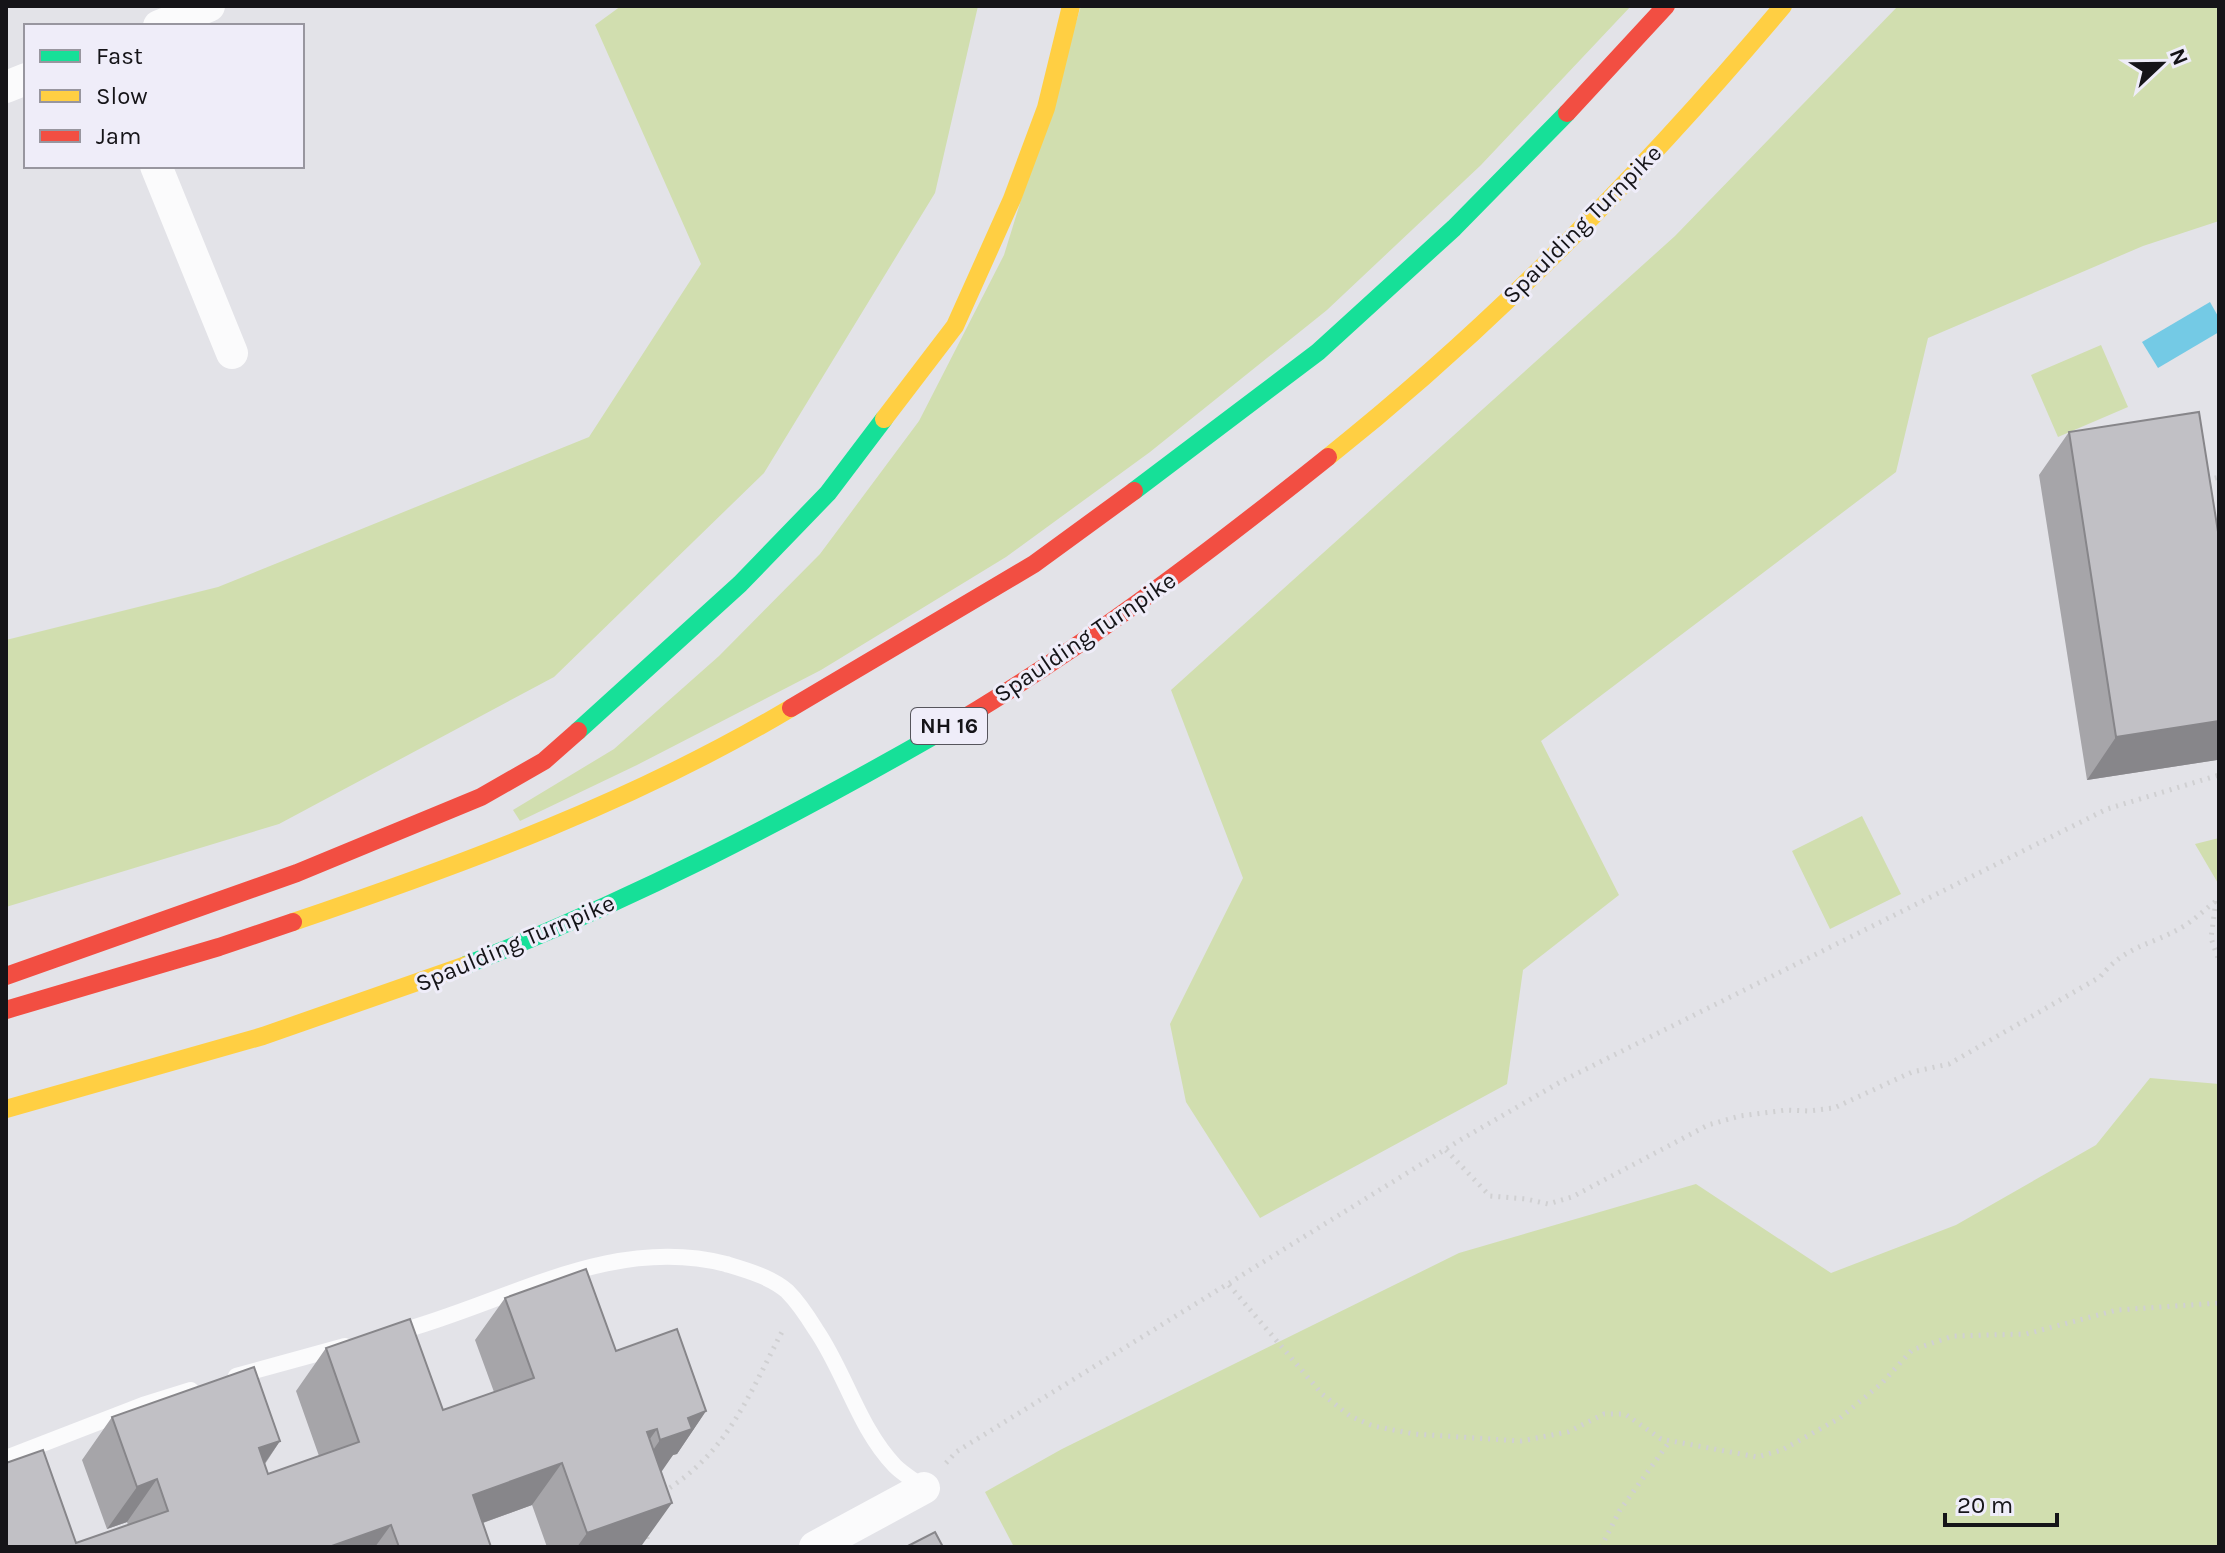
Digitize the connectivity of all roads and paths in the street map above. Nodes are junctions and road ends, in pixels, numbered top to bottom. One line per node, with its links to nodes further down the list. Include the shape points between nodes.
1 (209, 6): 6 (street)
2 (1071, 6): 15 (highway, via 1046,108 955,326 828,493 644,673 544,761 481,797 297,873)
3 (1666, 6): 16 (highway, via 1529,154 1318,352 1034,564 726,747 547,829 219,947)
4 (1783, 6): 7 (highway, Spaulding Turnpike / NH 16)
5 (1796, 6): 7 (highway)
6 (164, 24)
7 (1765, 28): 17 (highway, Spaulding Turnpike / NH 16, via 1625,184 1427,372 1229,537 1004,693 764,830 519,945 271,1036)
8 (157, 168): 9 (street)
9 (232, 353)
10 (2219, 477): 11 (path)
11 (2197, 483)
12 (2219, 775): 18 (path, via 2107,809 1562,1081)
13 (2218, 900): 14 (path, via 2211,938); 18 (path, via 2185,926 2133,948 2100,977 1949,1064 1912,1072 1834,1108 1740,1116 1708,1125 1572,1197 1548,1204 1490,1196)
14 (2219, 961)
15 (6, 976)
16 (6, 1010)
17 (6, 1109)
18 (1446, 1150): 19 (path)
19 (1229, 1285): 22 (path, via 1322,1394 1373,1426 1521,1441 1568,1432 1604,1414 1625,1414); 24 (path, via 956,1452)
20 (797, 1303): 23 (lane, via 786,1290 749,1270 705,1259 616,1259 143,1405); 24 (lane, via 841,1371 874,1438 895,1466); 25 (path, via 726,1436 691,1474)
21 (2219, 1303): 22 (path, via 2117,1310 2026,1334 1953,1336 1912,1350 1840,1418 1782,1450 1757,1457)
22 (1670, 1441): 29 (path, via 1620,1510)
23 (6, 1458)
24 (924, 1488): 28 (street)
25 (660, 1494)
26 (647, 1530): 27 (path)
27 (647, 1547)
28 (815, 1547)
29 (1601, 1547)

